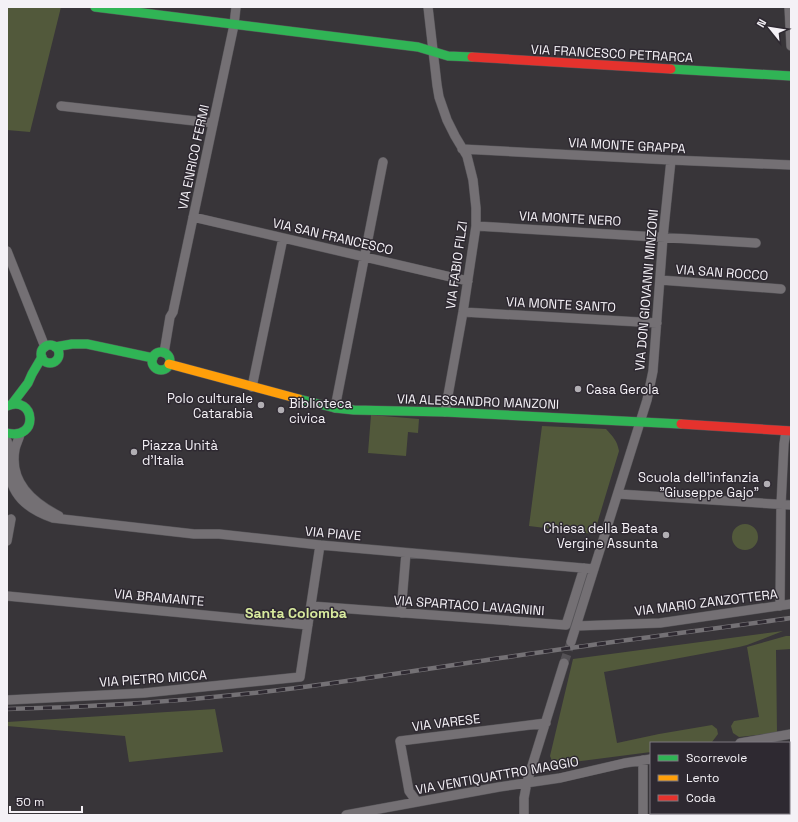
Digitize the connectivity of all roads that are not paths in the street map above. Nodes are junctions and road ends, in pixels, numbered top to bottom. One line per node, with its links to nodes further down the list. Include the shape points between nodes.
1 (95, 7): 5 (street, VIA FRANCESCO PETRARCA)
2 (236, 7): 5 (street, VIA ENRICO FERMI)
3 (428, 7): 7 (street, VIA FABIO FILZI)
4 (789, 7): 6 (street)
5 (234, 25): 7 (street, VIA FRANCESCO PETRARCA, via 418,47); 10 (street, VIA ENRICO FERMI)
6 (791, 46)
7 (433, 52): 8 (street, VIA FRANCESCO PETRARCA, via 448,56); 11 (street, VIA FABIO FILZI, via 440,97 447,120)
8 (791, 76)
9 (61, 106): 10 (street)
10 (213, 123): 15 (street, VIA ENRICO FERMI)
11 (462, 149): 12 (street, VIA MONTE GRAPPA); 16 (street, VIA FABIO FILZI, via 467,156 473,180)
12 (671, 160): 14 (street, VIA MONTE GRAPPA); 17 (street, VIA DON GIOVANNI MINZONI)
13 (383, 162): 21 (street)
14 (791, 165)
15 (193, 217): 18 (street, VIA SAN FRANCESCO); 29 (street, VIA ENRICO FERMI)
16 (476, 226): 17 (street, VIA MONTE NERO); 23 (street, VIA FABIO FILZI)
17 (663, 237): 19 (street, VIA MONTE NERO); 22 (street, VIA DON GIOVANNI MINZONI)
18 (283, 238): 21 (street, VIA SAN FRANCESCO); 34 (street)
19 (756, 243)
20 (7, 251): 27 (street)
21 (364, 257): 23 (street, VIA SAN FRANCESCO); 36 (street)
22 (660, 280): 24 (street, VIA SAN ROCCO); 26 (street, VIA DON GIOVANNI MINZONI)
23 (468, 281): 25 (street, VIA FABIO FILZI)
24 (781, 289)
25 (463, 312): 26 (street, VIA MONTE SANTO); 38 (street, VIA FABIO FILZI)
26 (657, 323): 39 (street, VIA DON GIOVANNI MINZONI, via 653,371)
27 (45, 347): 28 (street, via 50,346); 31 (street, via 42,352)
28 (57, 350): 30 (street, via 72,344 87,344); 31 (street, via 58,358 54,362 48,363)
29 (164, 353): 30 (street, via 156,354); 32 (street, via 169,358)
30 (153, 358): 32 (street, VIA ALESSANDRO MANZONI, via 154,366 158,369 164,369)
31 (44, 359): 33 (street)
32 (169, 364): 34 (street, VIA ALESSANDRO MANZONI)
33 (28, 383): 35 (street); 37 (street)
34 (252, 387): 36 (street, VIA ALESSANDRO MANZONI)
35 (9, 405): 37 (street, via 21,405)
36 (335, 408): 38 (street, VIA ALESSANDRO MANZONI)
37 (26, 409): 42 (street, via 30,415 30,425)
38 (445, 412): 39 (street, VIA ALESSANDRO MANZONI)
39 (641, 421): 40 (street, VIA ALESSANDRO MANZONI); 44 (street, VIA DON GIOVANNI MINZONI)
40 (788, 431): 46 (street, via 784,444)
41 (7, 433): 42 (street)
42 (20, 434): 45 (street, via 14,462)
43 (7, 441): 45 (street, via 9,477 13,488)
44 (618, 494): 46 (street); 53 (street, VIA DON GIOVANNI MINZONI)
45 (24, 496): 50 (street, VIA PIAVE, via 31,508 53,518)
46 (781, 505): 47 (street); 57 (street)
47 (791, 505)
48 (11, 519): 49 (street)
49 (7, 541)
50 (320, 545): 51 (street, VIA PIAVE); 56 (street)
51 (406, 553): 52 (street, VIA PIAVE); 58 (street)
52 (584, 568): 53 (street, VIA PIAVE); 58 (street, VIA SPARTACO LAVAGNINI, via 566,625)
53 (594, 569): 60 (street, VIA DON GIOVANNI MINZONI)
54 (7, 596): 59 (street, VIA BRAMANTE)
55 (791, 604): 57 (street, VIA MARIO ZANZOTTERA)
56 (311, 606): 58 (street, VIA SPARTACO LAVAGNINI); 59 (street)
57 (780, 606): 60 (street, VIA MARIO ZANZOTTERA, via 660,623)
58 (401, 613)
59 (308, 624): 63 (street, VIA PIETRO MICCA, via 300,677 144,693)
60 (576, 626): 61 (street, VIA DON GIOVANNI MINZONI)
61 (571, 642)
62 (564, 662): 64 (street)
63 (7, 700)
64 (546, 723): 68 (street); 69 (street, VIA VARESE, via 400,741)
65 (791, 734): 66 (street)
66 (746, 742)
67 (647, 759): 68 (street, VIA VENTIQUATTRO MAGGIO, via 560,778); 74 (street)
68 (527, 782): 70 (street, VIA VENTIQUATTRO MAGGIO); 73 (street)
69 (409, 791): 70 (street, VIA VARESE); 71 (street, VIA VARESE)
70 (417, 802): 71 (street, VIA VENTIQUATTRO MAGGIO)
71 (406, 804): 72 (street, VIA VENTIQUATTRO MAGGIO)
72 (346, 815)
73 (524, 815)
74 (643, 815)

